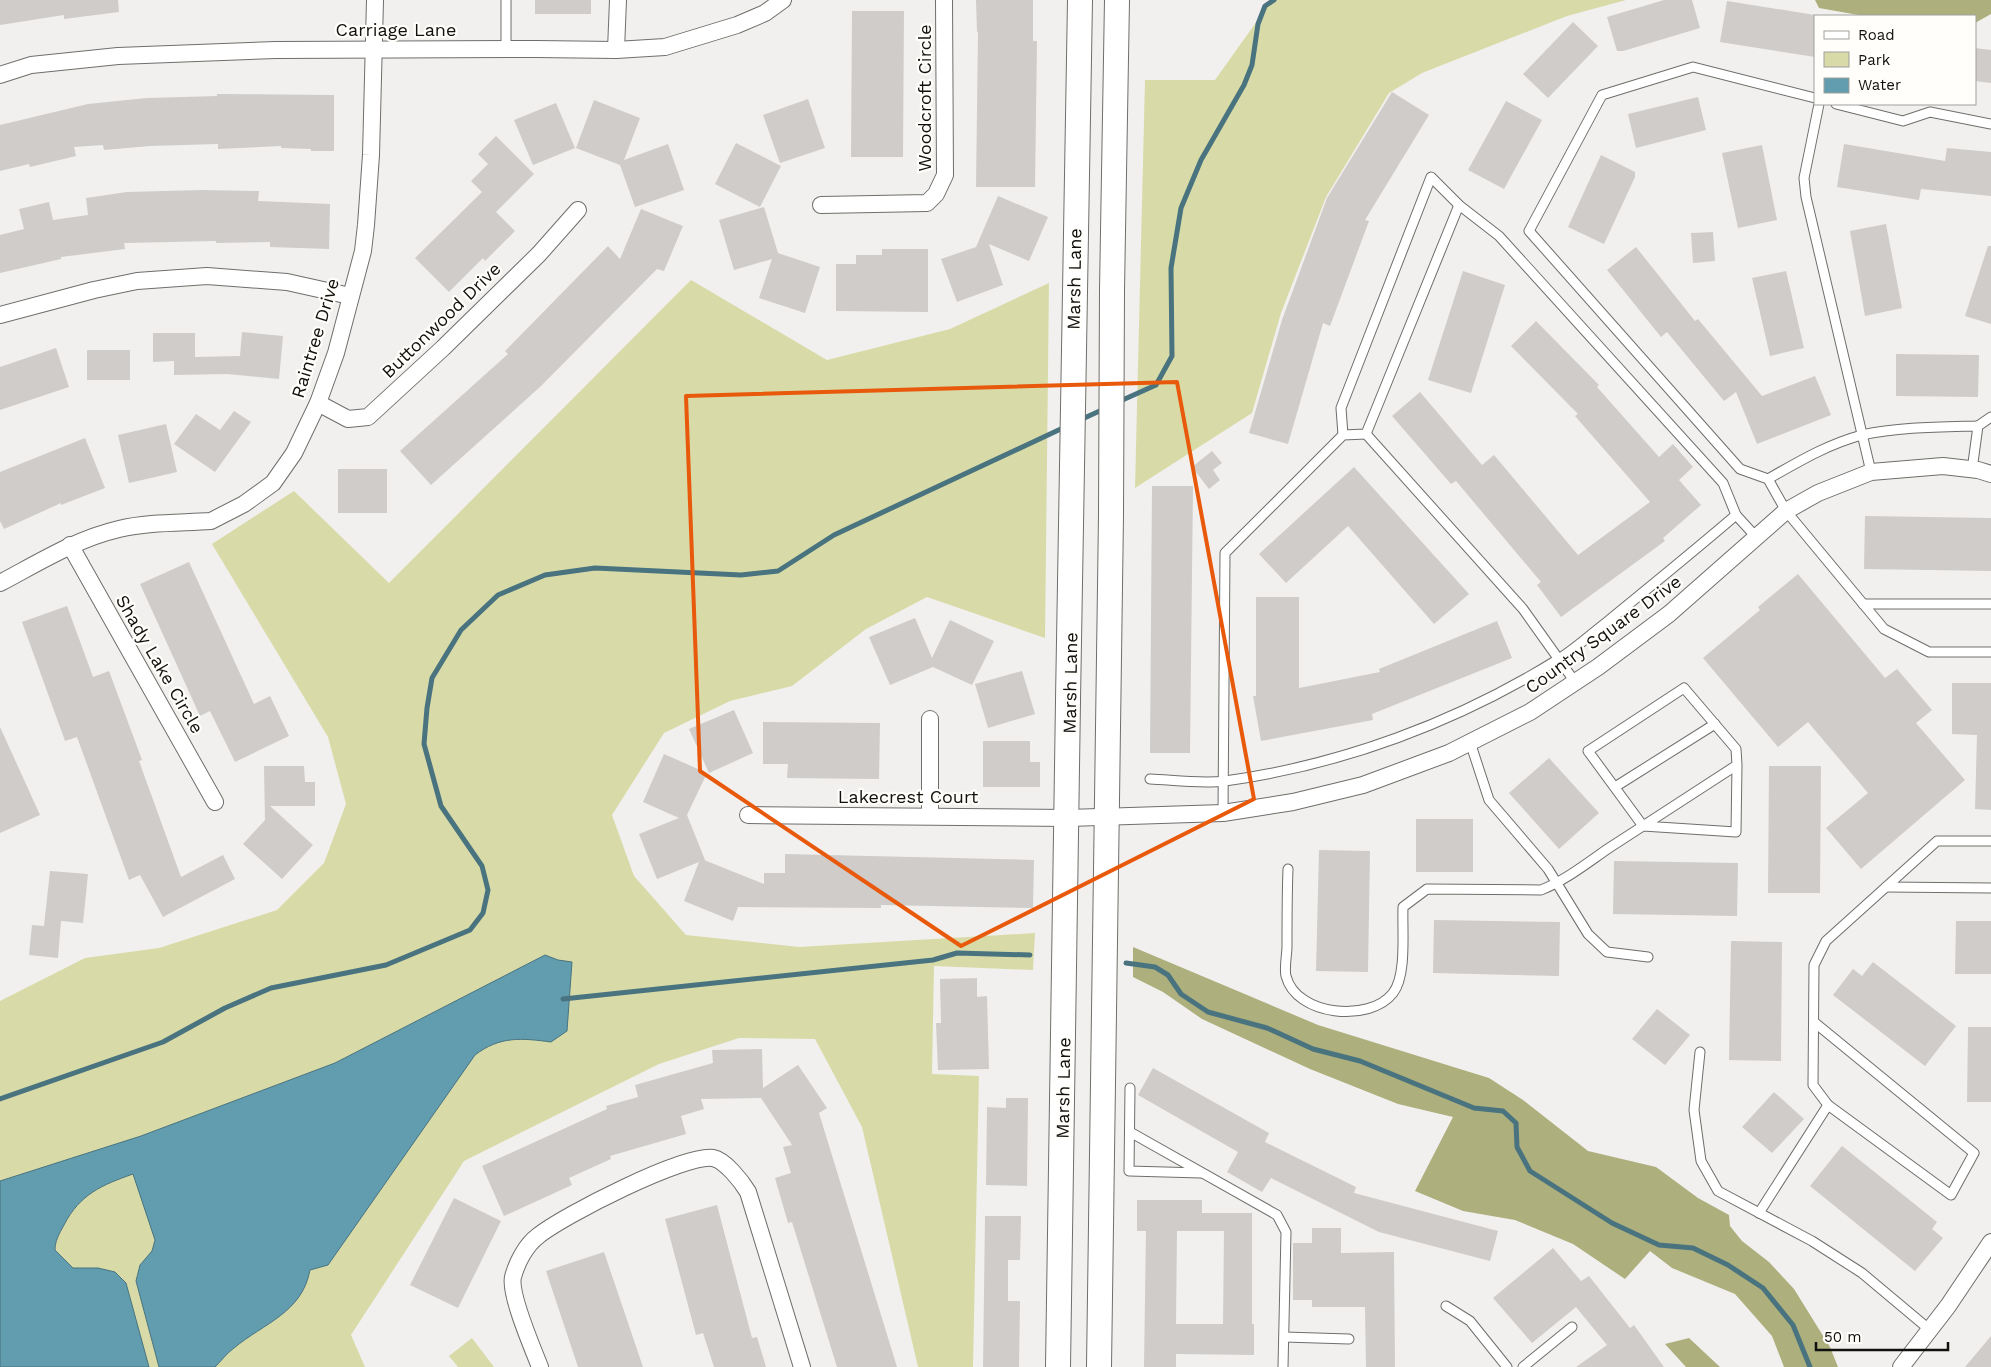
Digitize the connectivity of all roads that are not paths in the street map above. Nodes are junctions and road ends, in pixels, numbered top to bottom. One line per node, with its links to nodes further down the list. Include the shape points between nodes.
1 (375, 0): 8 (street, Raintree Drive)
2 (506, 0): 9 (lane)
3 (618, 0): 10 (street)
4 (783, 0): 10 (street, Carriage Lane, via 765,13 665,47)
5 (944, 0): 16 (street, Woodcroft Circle, via 945,175 936,194 927,204)
6 (1080, 0): 53 (main road, Marsh Lane)
7 (1117, 0): 52 (main road)
8 (375, 49): 9 (street, Carriage Lane); 11 (street, Carriage Lane, via 118,56 31,65); 19 (street, Raintree Drive, via 366,225)
9 (506, 49): 10 (street, Carriage Lane)
10 (616, 50)
11 (0, 75)
12 (1814, 98): 30 (lane, via 1693,67 1602,95 1529,231 1740,468)
13 (1819, 105): 26 (lane, via 1804,178 1806,197)
14 (1840, 105): 15 (lane, via 1903,121 1930,112)
15 (1991, 124)
16 (821, 205)
17 (1459, 205): 24 (lane); 25 (lane, via 1431,177 1341,408); 32 (lane, via 1500,236 1723,483)
18 (578, 210): 21 (street, Buttonwood Drive, via 539,254 368,417 348,419)
19 (350, 296): 20 (street, via 287,282 207,276 137,280); 21 (street, Raintree Drive, via 336,354)
20 (0, 315)
21 (318, 403): 34 (street, Raintree Drive, via 294,453 273,483 244,504 210,521 118,529)
22 (1991, 417): 23 (lane)
23 (1978, 426): 26 (lane, via 1927,427); 27 (lane)
24 (1366, 434): 25 (lane); 39 (lane, via 1523,609)
25 (1343, 435): 46 (lane, via 1225,553)
26 (1862, 435): 28 (lane); 30 (lane, via 1813,454)
27 (1972, 470): 28 (street, Country Square Drive, via 1943,466); 29 (street, Country Square Drive)
28 (1871, 472): 31 (street, Country Square Drive, via 1818,493)
29 (1991, 474)
30 (1768, 479): 31 (lane)
31 (1786, 512): 33 (street, Country Square Drive); 36 (lane)
32 (1736, 515): 33 (lane); 39 (lane)
33 (1757, 538): 40 (street, Country Square Drive, via 1669,614)
34 (70, 545): 35 (street, Raintree Drive); 48 (street, Shady Lake Circle)
35 (0, 583)
36 (1863, 604): 37 (lane); 38 (lane, via 1884,630 1929,652)
37 (1991, 604)
38 (1991, 652)
39 (1558, 659): 40 (lane); 46 (lane, via 1451,716 1380,744 1310,764)
40 (1575, 682): 43 (street, Country Square Drive, via 1530,712)
41 (930, 719): 51 (street)
42 (1714, 724): 44 (lane, via 1736,749); 47 (lane); 47 (lane, via 1684,688 1588,751)
43 (1470, 742): 49 (street, Country Square Drive, via 1363,785 1293,802); 57 (lane, via 1489,800)
44 (1737, 765): 54 (lane); 54 (lane, via 1736,832)
45 (1150, 779): 46 (lane)
46 (1223, 781): 49 (lane)
47 (1614, 788): 54 (lane)
48 (216, 802)
49 (1223, 813): 52 (street, Country Square Drive)
50 (748, 815): 51 (street, Lakecrest Court)
51 (930, 816): 53 (street, Lakecrest Court)
52 (1105, 817): 53 (street, Country Square Drive); 77 (main road)
53 (1068, 818): 76 (main road, Marsh Lane)
54 (1643, 826): 57 (lane)
55 (1991, 842): 58 (lane, via 1938,841)
56 (1288, 869): 57 (lane, via 1286,976 1296,996 1318,1008 1347,1012 1374,1007 1392,994 1400,976 1403,907 1426,889 1541,890)
57 (1557, 884): 60 (lane, via 1588,934 1607,952)
58 (1886, 887): 59 (lane); 61 (lane, via 1826,941 1814,965)
59 (1991, 888)
60 (1648, 957)
61 (1814, 1022): 64 (lane, via 1814,1085); 64 (lane, via 1974,1153 1951,1195)
62 (1700, 1052): 67 (lane, via 1694,1110 1701,1161 1718,1190)
63 (1130, 1088): 65 (lane)
64 (1828, 1105): 67 (lane)
65 (1130, 1132): 66 (lane); 66 (lane, via 1129,1171)
66 (1203, 1173): 72 (lane, via 1277,1215 1286,1232)
67 (1759, 1213): 71 (lane, via 1862,1273)
68 (1991, 1242): 71 (street)
69 (1446, 1306): 79 (lane, via 1470,1322)
70 (1572, 1327): 80 (lane)
71 (1930, 1330): 81 (street)
72 (1284, 1337): 73 (lane); 78 (lane)
73 (1349, 1339)
74 (540, 1367): 75 (street, via 520,1315 512,1279 521,1256 537,1236 562,1220 667,1169 703,1158 716,1158 739,1178 748,1192)
75 (802, 1367)
76 (1058, 1367)
77 (1099, 1367)
78 (1283, 1367)
79 (1508, 1367)
80 (1523, 1367)
81 (1901, 1367)

